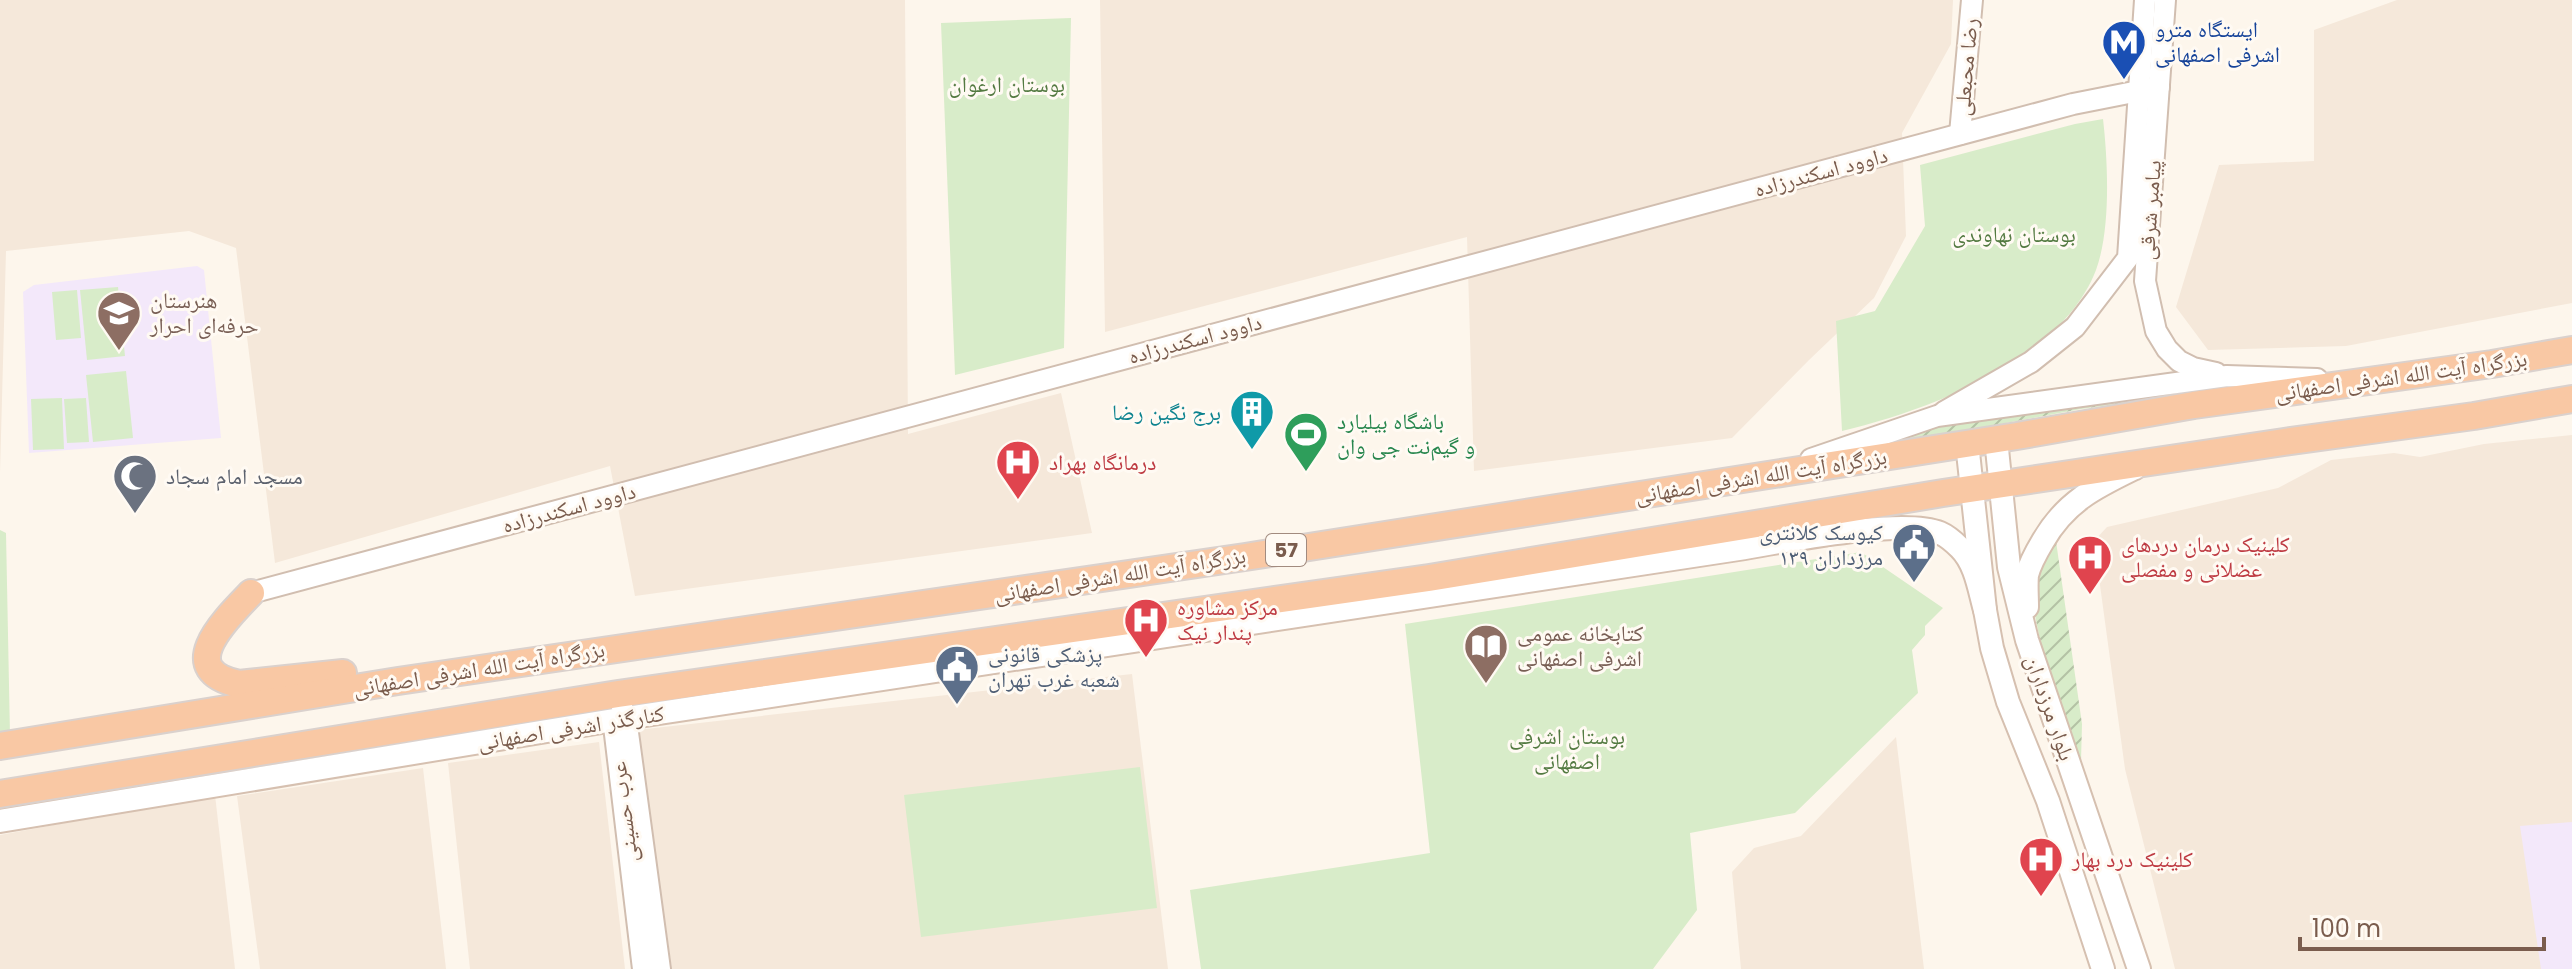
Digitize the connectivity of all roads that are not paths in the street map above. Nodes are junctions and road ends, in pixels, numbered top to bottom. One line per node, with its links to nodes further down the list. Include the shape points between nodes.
1 (1972, 0): 5 (street, رضا محبعلی)
2 (2145, 0): 4 (street, پیامبر شرقی)
3 (2165, 0): 4 (street, پیامبر شرقی)
4 (2149, 88): 5 (street, داوود اسکندرزاده); 7 (street, پیامبر شرقی, via 2145,281 2156,331 2179,361); 10 (street, پیامبر شرقی, via 2128,258 2075,327 2031,362)
5 (1960, 134): 18 (street, داوود اسکندرزاده)
6 (2572, 350): 8 (highway, بزرگراه آیت الله اشرفی اصفهانی / 57)
7 (2227, 376): 8 (street); 10 (street)
8 (2369, 381): 11 (highway, بزرگراه آیت الله اشرفی اصفهانی / 57)
9 (2572, 399): 13 (highway, بزرگراه آیت الله اشرفی اصفهانی / 57)
10 (1937, 416): 14 (street)
11 (1996, 439): 12 (highway, بزرگراه آیت الله اشرفی اصفهانی / 57); 15 (main road, بلوار مرزداران)
12 (1967, 443): 14 (highway, بزرگراه آیت الله اشرفی اصفهانی / 57); 16 (main road, بلوار مرزداران)
13 (2144, 464): 15 (highway, بزرگراه آیت الله اشرفی اصفهانی / 57); 20 (main road, via 2074,502 2052,524 2027,575)
14 (1769, 474): 21 (highway, بزرگراه آیت الله اشرفی اصفهانی / 57)
15 (2001, 485): 16 (highway, بزرگراه آیت الله اشرفی اصفهانی / 57); 20 (main road, بلوار مرزداران, via 2009,567)
16 (1972, 489): 17 (highway, بزرگراه آیت الله اشرفی اصفهانی / 57); 19 (main road, بلوار مرزداران)
17 (1422, 588): 19 (main road, via 1454,592 1908,528 1941,534 1963,551); 22 (highway, بزرگراه آیت الله اشرفی اصفهانی / 57)
18 (251, 593): 21 (highway, via 210,642 210,670 218,677 239,684 342,673)
19 (1985, 610): 24 (main road, بلوار مرزداران)
20 (2027, 640): 23 (main road, بلوار مرزداران)
21 (398, 681): 25 (highway, بزرگراه آیت الله اشرفی اصفهانی / 57)
22 (619, 711): 26 (highway, بزرگراه آیت الله اشرفی اصفهانی / 57); 27 (main road, کنارگذر اشرفی اصفهانی); 28 (street, عرب حسینی); 29 (street, عرب حسینی)
23 (2058, 730): 24 (main road, via 2036,730); 31 (main road, بلوار مرزداران)
24 (2024, 745): 30 (main road, بلوار مرزداران, via 2048,801)
25 (0, 746)
26 (0, 794)
27 (0, 821)
28 (643, 969)
29 (660, 969)
30 (2103, 969)
31 (2139, 969)

